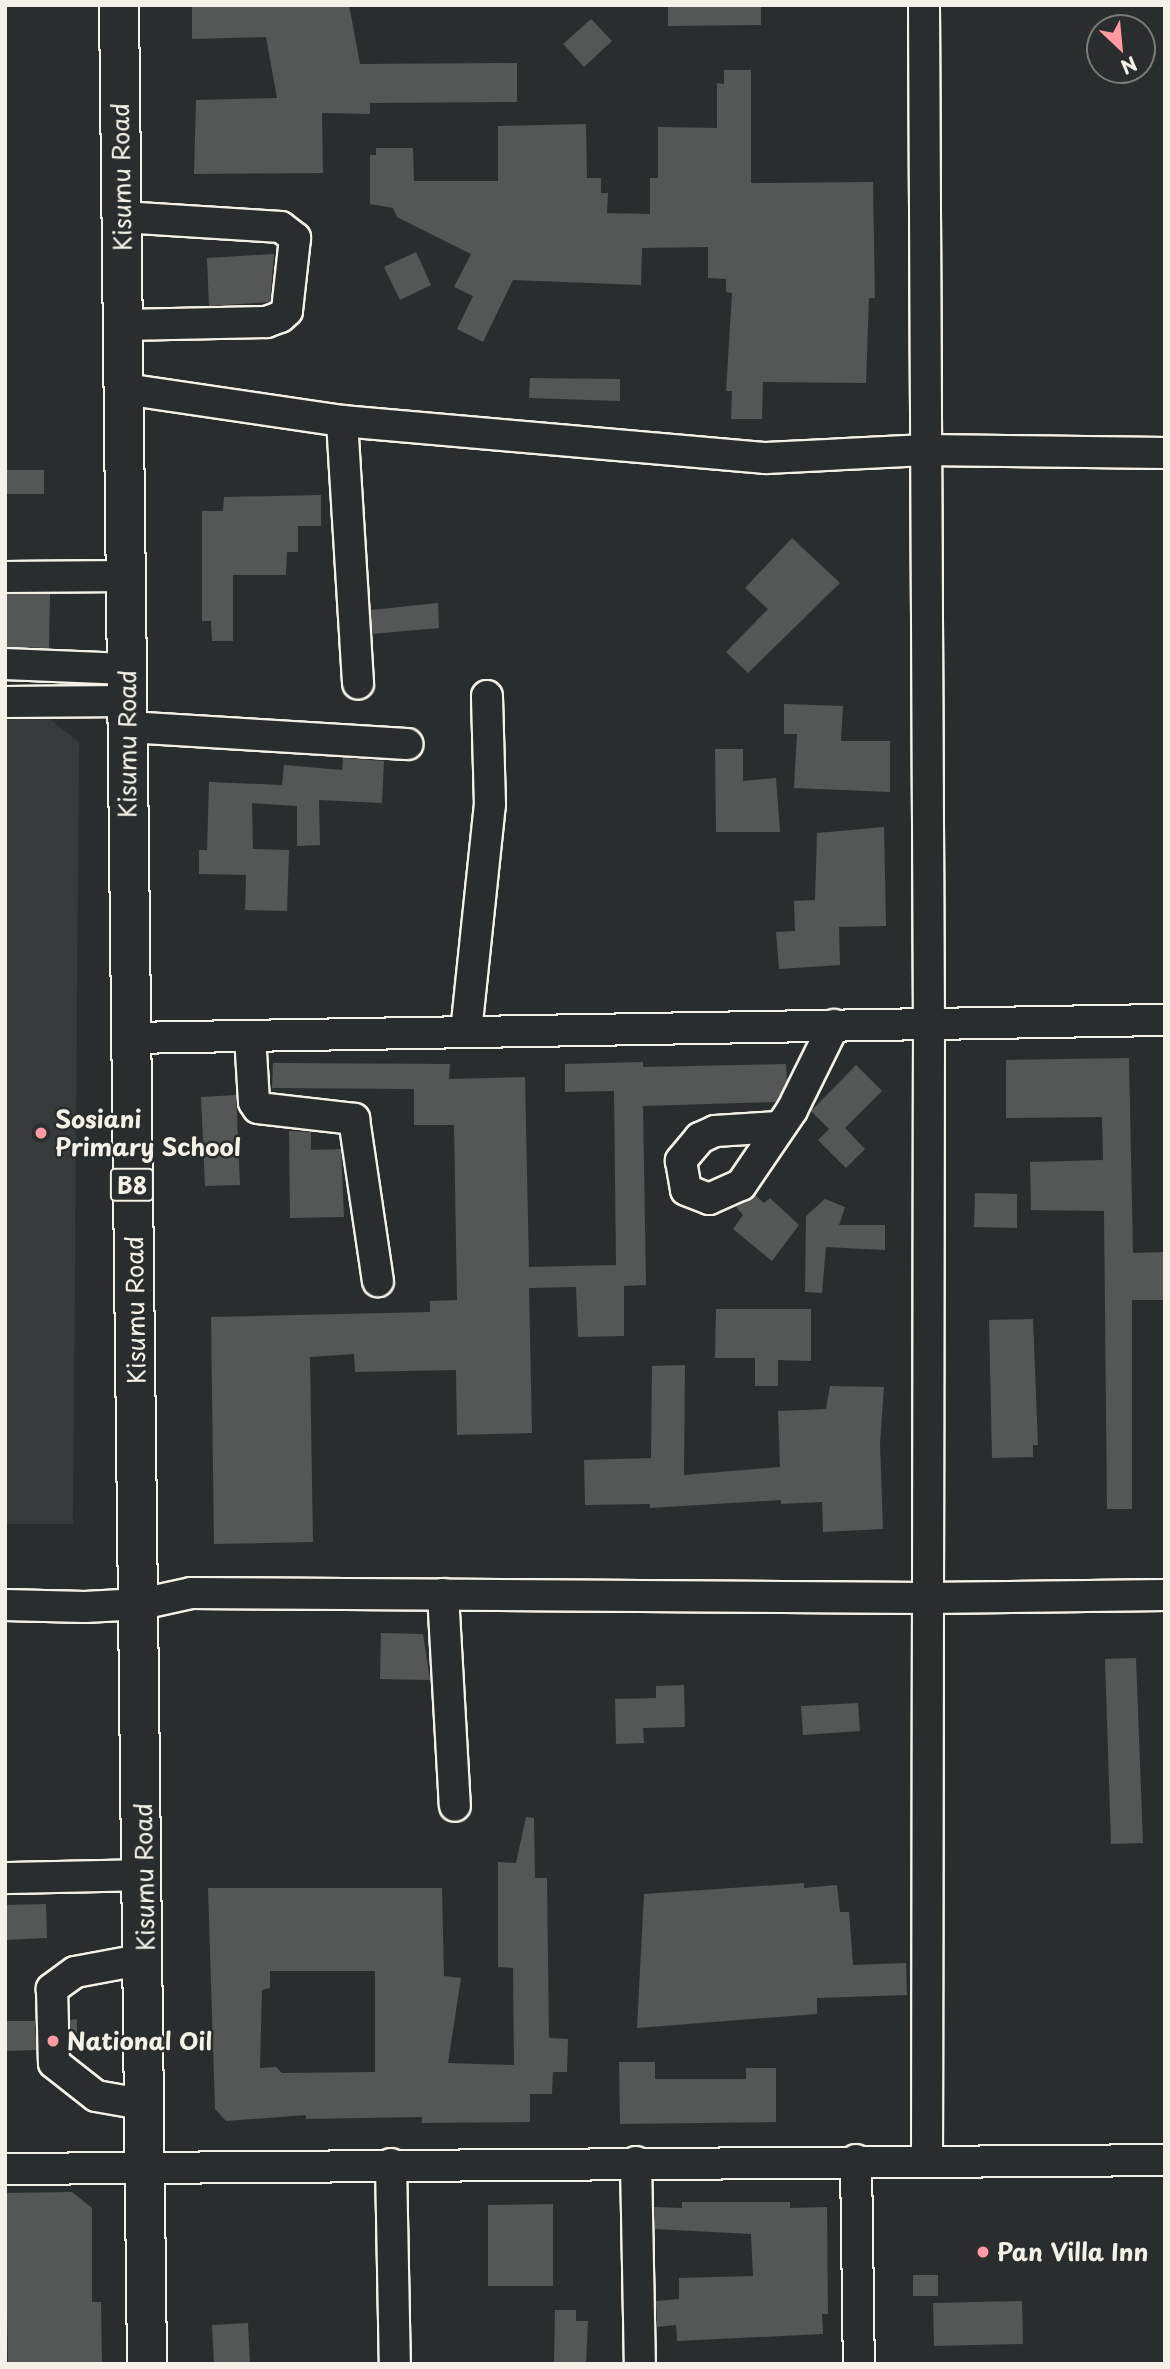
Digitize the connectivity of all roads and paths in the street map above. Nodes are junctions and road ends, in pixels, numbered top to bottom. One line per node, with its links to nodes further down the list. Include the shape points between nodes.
1 (924, 5): 7 (street)
2 (112, 6): 3 (highway, Kisumu Road / B8)
3 (122, 216): 4 (highway, Kisumu Road / B8); 4 (street, via 281,227 295,238 287,311 280,317 266,323)
4 (124, 326): 5 (highway, Kisumu Road / B8)
5 (125, 389): 6 (street); 9 (highway, Kisumu Road / B8)
6 (342, 421): 7 (street, via 766,458); 12 (street)
7 (926, 450): 8 (street); 18 (street)
8 (1165, 453)
9 (126, 576): 10 (street); 14 (highway, Kisumu Road / B8)
10 (5, 577)
11 (5, 664): 14 (street)
12 (358, 684)
13 (487, 696): 20 (street, via 490,805)
14 (127, 699): 15 (street); 16 (street); 22 (highway, Kisumu Road / B8)
15 (5, 702)
16 (407, 744)
17 (1165, 1020): 18 (street)
18 (929, 1023): 19 (street); 27 (street)
19 (834, 1025): 20 (street); 23 (street, via 792,1110)
20 (466, 1032): 21 (street)
21 (250, 1036): 22 (street); 24 (street, via 258,1108 354,1119)
22 (129, 1038): 28 (highway, Kisumu Road / B8)
23 (778, 1127)
24 (378, 1282)
25 (443, 1594): 27 (street); 28 (street, via 191,1593); 30 (street)
26 (1165, 1595): 27 (street)
27 (925, 1598): 35 (street)
28 (141, 1604): 29 (street); 31 (highway, Kisumu Road / B8)
29 (5, 1605)
30 (455, 1805)
31 (145, 1875): 32 (street); 33 (highway, Kisumu Road / B8)
32 (5, 1878)
33 (145, 1959): 34 (highway, Kisumu Road / B8); 34 (street, via 75,1972 52,1989 54,2063 96,2096)
34 (146, 2105): 40 (highway, Kisumu Road / B8)
35 (927, 2159): 36 (street); 37 (street)
36 (856, 2160): 38 (street); 45 (street)
37 (1165, 2160)
38 (636, 2162): 39 (street); 44 (street)
39 (391, 2164): 40 (street); 43 (street)
40 (147, 2167): 41 (street); 42 (highway, Kisumu Road / B8)
41 (5, 2169)
42 (147, 2364)
43 (395, 2364)
44 (640, 2364)
45 (859, 2364)

